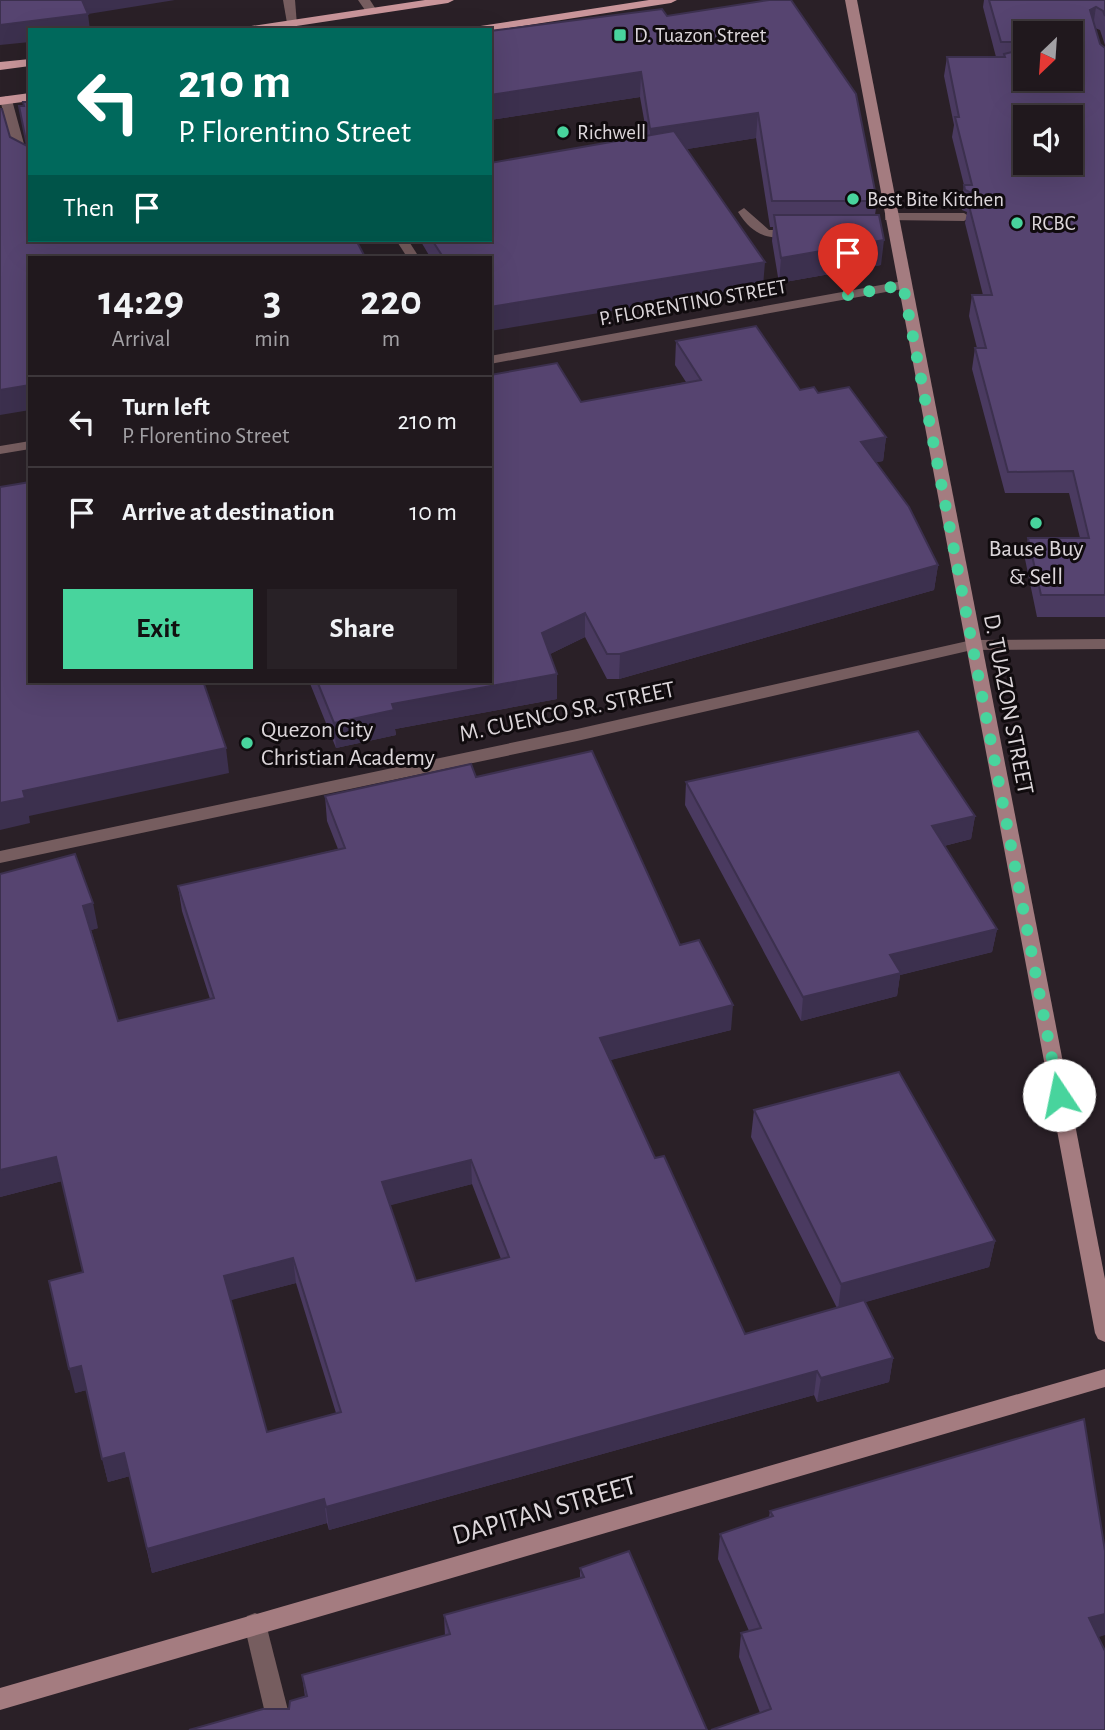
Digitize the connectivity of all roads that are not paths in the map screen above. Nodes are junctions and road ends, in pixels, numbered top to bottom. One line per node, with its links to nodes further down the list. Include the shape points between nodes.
1 (289, 0): 7 (street)
2 (364, 0): 6 (street)
3 (448, 0): 6 (main road)
4 (671, 0): 9 (main road)
5 (851, 0): 16 (street, D. TUAZON STREET)
6 (371, 11): 7 (main road)
7 (293, 23): 8 (main road)
8 (259, 28)
9 (487, 28)
10 (28, 62): 11 (main road)
11 (0, 66)
12 (28, 97): 13 (main road)
13 (3, 101): 14 (street, via 22,159)
14 (28, 161)
15 (744, 212): 18 (street, via 755,230 766,234)
16 (890, 217): 17 (street); 19 (street, D. TUAZON STREET, via 888,234)
17 (964, 217)
18 (814, 234)
19 (903, 285): 20 (street, P. FLORENTINO STREET); 24 (street, D. TUAZON STREET)
20 (492, 360)
21 (28, 444): 22 (street)
22 (0, 450)
23 (1105, 644): 24 (street, M. CUENCO SR. STREET)
24 (972, 645): 25 (street, M. CUENCO SR. STREET, via 563,738); 26 (street, D. TUAZON STREET)
25 (0, 857)
26 (1105, 1333)
27 (1105, 1378): 28 (street, DAPITAN STREET)
28 (255, 1624): 29 (street, DAPITAN STREET); 30 (street)
29 (0, 1699)
30 (281, 1730)

